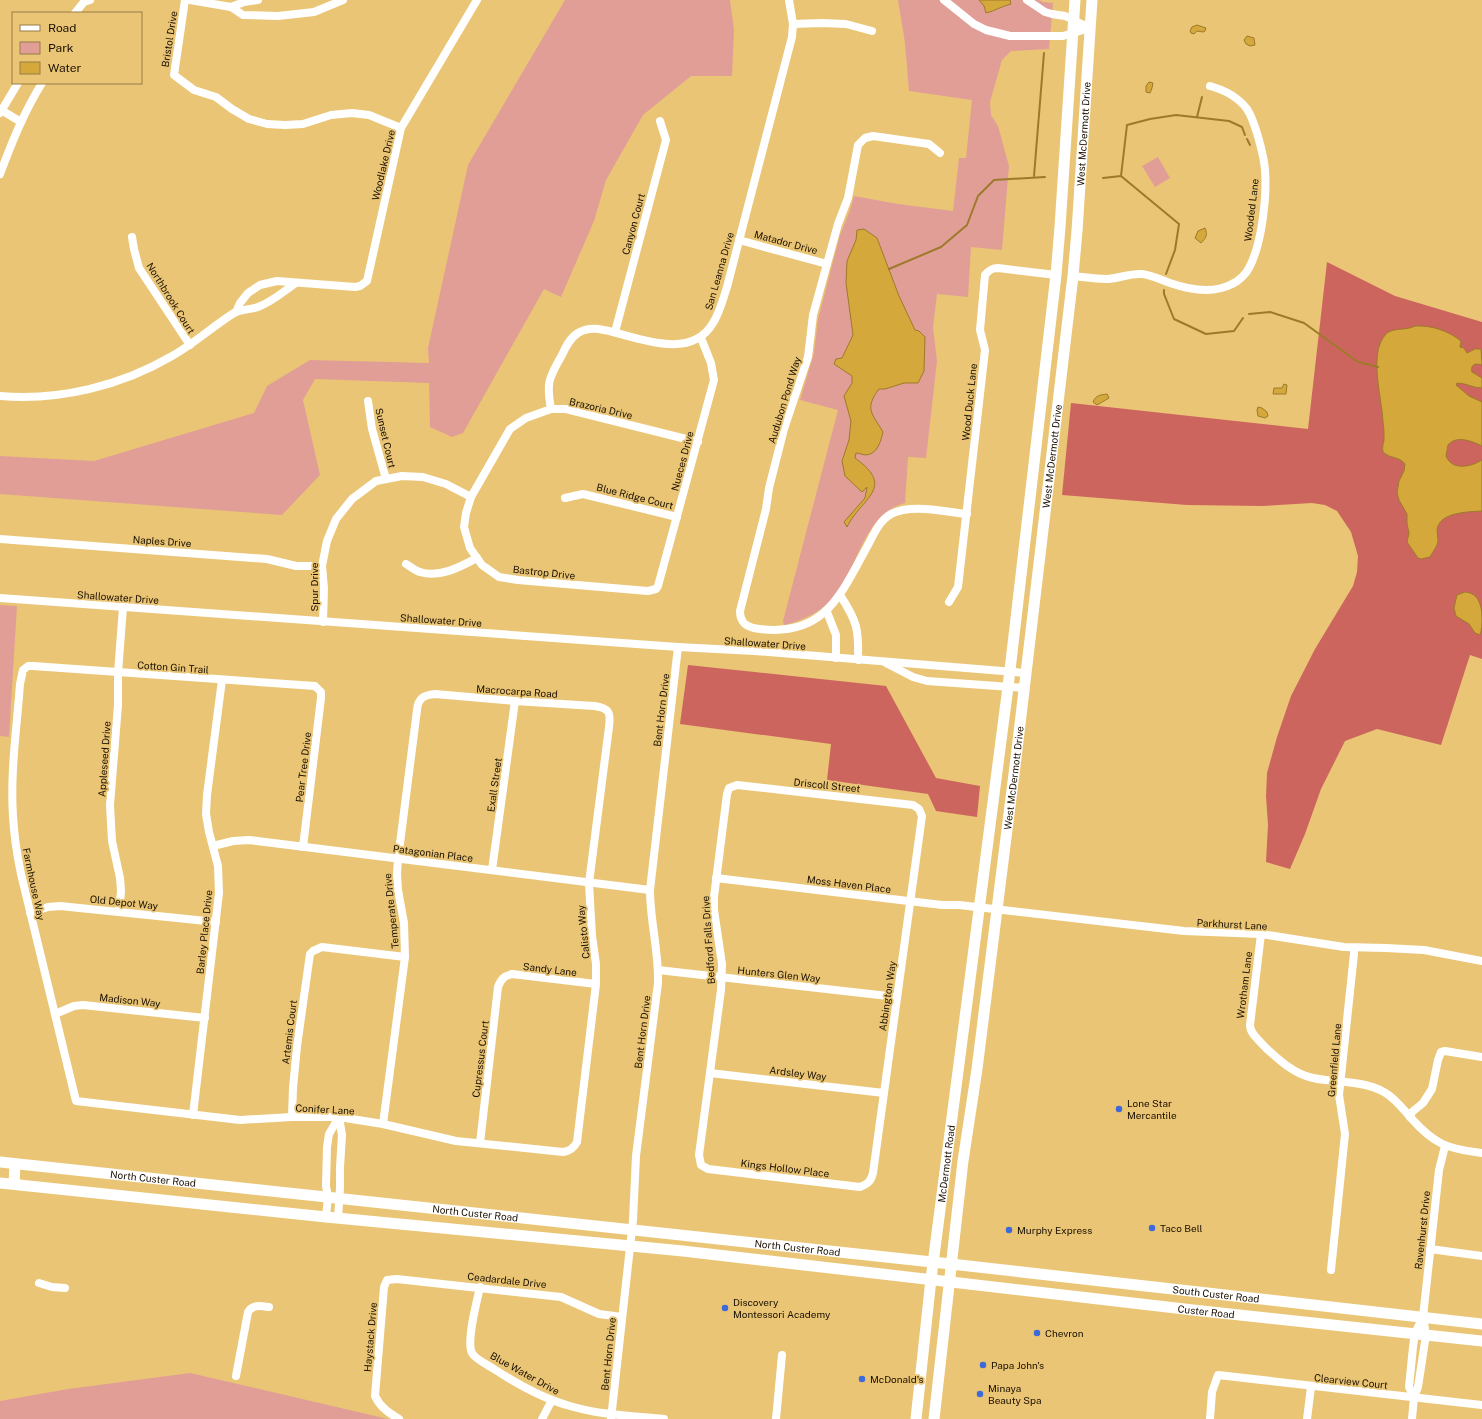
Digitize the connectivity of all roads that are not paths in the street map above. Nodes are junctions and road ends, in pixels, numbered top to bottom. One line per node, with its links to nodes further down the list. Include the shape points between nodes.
1 (90, 0): 13 (street, via 84,2)
2 (185, 0): 25 (street, Bristol Drive, via 174,75 194,90 216,97 249,118 268,124 303,124 331,115 352,113 369,115)
3 (190, 0): 12 (street)
4 (258, 0): 12 (street)
5 (343, 0): 12 (street, via 314,12 278,16 243,15)
6 (477, 0): 25 (street, Woodlake Drive)
7 (789, 0): 15 (street, San Leanna Drive)
8 (944, 0): 18 (street, via 974,24 986,30 1010,36 1060,37)
9 (1027, 0): 14 (street, via 1045,12)
10 (1075, 0): 14 (main road, West McDermott Drive)
11 (1092, 0): 16 (main road, West McDermott Drive)
12 (231, 7)
13 (77, 12)
14 (1074, 20): 16 (street); 18 (main road, West McDermott Drive)
15 (793, 24): 17 (street, via 846,24); 29 (street, San Leanna Drive, via 792,37)
16 (1090, 28): 18 (street); 32 (main road, West McDermott Drive)
17 (872, 31)
18 (1073, 34): 31 (main road, West McDermott Drive)
19 (17, 84): 22 (street)
20 (41, 85): 24 (street)
21 (1210, 86): 32 (street, Wooded Lane, via 1226,90 1251,116 1265,168 1263,218 1255,256 1245,274 1223,288 1209,290 1171,284 1141,274 1107,279)
22 (1, 112): 24 (street)
23 (660, 121): 35 (street, Canyon Court, via 666,140)
24 (21, 122): 27 (street)
25 (401, 128): 33 (street, Woodlake Drive, via 367,281 355,286)
26 (940, 153): 30 (street, Audubon Pond Way, via 929,144 874,136 865,138 858,145 848,198)
27 (0, 174)
28 (132, 237): 37 (street, Northbrook Court, via 139,268)
29 (739, 240): 30 (street, Matador Drive); 36 (street, San Leanna Drive, via 720,310 713,324)
30 (827, 264): 56 (street, Audubon Pond Way, via 813,315 808,356 782,436 740,616 743,623 750,628 777,631 804,625)
31 (1056, 275): 32 (main road); 45 (street, Wood Duck Lane, via 998,268 992,268 985,275 980,330 985,350); 64 (main road, West McDermott Drive)
32 (1072, 276): 66 (main road, West McDermott Drive)
33 (296, 283): 34 (street, Woodlake Drive, via 273,300 258,307); 34 (street, Woodlake Drive, via 277,281 260,285 248,293)
34 (236, 312): 37 (street, Woodlake Drive)
35 (615, 332): 36 (street, via 660,344 682,344); 40 (street, via 588,328 571,338 551,374 548,390)
36 (701, 338): 41 (street, Nueces Drive, via 711,363 714,380)
37 (190, 346): 38 (street, Woodlake Drive, via 147,369 97,387 35,397)
38 (0, 396)
39 (368, 401): 42 (street, Sunset Court, via 372,430)
40 (551, 409): 41 (street, Brazoria Drive, via 566,409); 43 (street, Brazoria Drive, via 526,418 510,429)
41 (698, 442): 46 (street, Nueces Drive)
42 (386, 479): 43 (street, Spur Drive, via 402,476 423,477 446,484); 50 (street, Spur Drive, via 376,481 352,499 336,519 327,541)
43 (472, 498): 48 (street, Bastrop Drive, via 464,527 470,548)
44 (565, 498): 46 (street, Blue Ridge Court, via 583,494)
45 (967, 514): 52 (street, via 912,508 891,514 881,522); 54 (street, Wood Duck Lane, via 958,587)
46 (677, 517): 51 (street, Nueces Drive)
47 (0, 538): 50 (street, Naples Drive, via 267,559 296,566)
48 (477, 558): 49 (street, via 454,570 436,573 419,572); 51 (street, Bastrop Drive, via 482,565 499,577 648,591)
49 (406, 564)
50 (322, 566): 57 (street, Spur Drive)
51 (656, 589)
52 (840, 595): 56 (street); 60 (street, via 855,620 859,637)
53 (0, 598): 55 (street, Shallowater Drive)
54 (949, 602)
55 (123, 607): 57 (street, Shallowater Drive); 65 (street, Appleseed Drive)
56 (827, 612): 59 (street, via 836,635)
57 (323, 622): 58 (street, Shallowater Drive)
58 (678, 648): 59 (street, Shallowater Drive); 85 (street, Bent Horn Drive)
59 (836, 658): 60 (street, Shallowater Drive)
60 (858, 660): 61 (street, Shallowater Drive)
61 (881, 661): 62 (street, Shallowater Drive); 68 (street, Shallowater Drive, via 913,677)
62 (953, 667): 64 (street, Shallowater Drive); 68 (street, via 942,671)
63 (25, 668): 65 (street, Cotton Gin Trail, via 32,666); 90 (street, Farmhouse Way, via 20,678 12,790 15,845)
64 (1010, 672): 66 (street, Shallowater Drive); 69 (main road, West McDermott Drive)
65 (118, 673): 67 (street, Cotton Gin Trail); 89 (street, Appleseed Drive, via 110,822 120,878)
66 (1026, 673): 70 (main road, West McDermott Drive)
67 (222, 680): 71 (street, Cotton Gin Trail, via 315,686); 79 (street, Barley Place Drive, via 206,814)
68 (936, 682): 69 (street, Shallowater Drive)
69 (1008, 687): 70 (street, Shallowater Drive); 75 (main road, West McDermott Drive)
70 (1025, 688): 76 (main road, West McDermott Drive)
71 (319, 690): 80 (street, Pear Tree Drive, via 321,698)
72 (423, 697): 73 (street, Macrocarpa Road, via 435,694); 81 (street, Temperate Drive, via 417,705)
73 (515, 701): 74 (street, Macrocarpa Road, via 594,706); 82 (street, Exall Street)
74 (608, 711): 84 (street, Calisto Way, via 610,718)
75 (1000, 756): 76 (main road); 87 (main road, West McDermott Drive)
76 (1016, 758): 88 (main road, West McDermott Drive)
77 (732, 786): 78 (street, Driscoll Street, via 913,805); 83 (street, Bedford Falls Drive, via 727,794)
78 (919, 809): 86 (street, Abbington Way, via 922,816)
79 (212, 846): 80 (street, Patagonian Place, via 249,840); 91 (street, Barley Place Drive, via 218,866)
80 (303, 847): 81 (street, Patagonian Place)
81 (398, 859): 82 (street, Patagonian Place); 94 (street, Temperate Drive, via 396,874 404,923)
82 (492, 870): 84 (street, Patagonian Place)
83 (716, 878): 86 (street, Moss Haven Place); 97 (street, Bedford Falls Drive, via 714,910)
84 (589, 883): 85 (street, Patagonian Place); 99 (street, Calisto Way)
85 (650, 890): 96 (street, Bent Horn Drive)
86 (911, 901): 87 (street, Moss Haven Place); 100 (street, Abbington Way)
87 (980, 908): 88 (street, Parkhurst Lane); 104 (main road, McDermott Road)
88 (996, 910): 92 (street, Parkhurst Lane, via 1184,932); 105 (main road, McDermott Road)
89 (119, 912): 90 (street, Old Depot Way, via 60,906); 91 (street, Old Depot Way)
90 (30, 913): 101 (street, Farmhouse Way)
91 (216, 922): 102 (street, Barley Place Drive)
92 (1261, 934): 93 (street, Parkhurst Lane); 107 (street, Wrotham Lane, via 1250,1030 1276,1058 1291,1068 1312,1078)
93 (1354, 948): 95 (street, Parkhurst Lane, via 1424,950); 107 (street, Greenfield Lane)
94 (405, 957): 111 (street, Artemis Court, via 322,947 313,950 308,959 297,1046); 114 (street, Temperate Drive)
95 (1482, 961)
96 (658, 970): 97 (street, Hunters Glen Way); 129 (street, Bent Horn Drive, via 636,1156)
97 (722, 977): 100 (street, Hunters Glen Way); 106 (street, Bedford Falls Drive)
98 (503, 978): 99 (street, Sandy Lane, via 512,974); 115 (street, Cupressus Court, via 498,987)
99 (596, 984): 117 (street, Calisto Way, via 578,1137)
100 (897, 997): 108 (street, Abbington Way)
101 (55, 1014): 102 (street, Madison Way, via 83,1005); 109 (street, Farmhouse Way)
102 (204, 1018): 110 (street, Barley Place Drive)
103 (1482, 1057): 112 (street, via 1441,1052 1432,1089)
104 (960, 1066): 105 (main road); 135 (main road, McDermott Road)
105 (976, 1069): 136 (main road, McDermott Road)
106 (710, 1072): 108 (street, Ardsley Way); 121 (street, Bedford Falls Drive, via 699,1156)
107 (1340, 1081): 112 (street, Wrotham Lane, via 1370,1086 1386,1093 1402,1106); 137 (street, Greenfield Lane, via 1339,1095 1345,1134)
108 (884, 1093): 124 (street, Abbington Way, via 873,1173)
109 (76, 1101): 110 (street, Conifer Lane)
110 (193, 1115): 111 (street, Conifer Lane, via 240,1120)
111 (292, 1117): 113 (street, Conifer Lane)
112 (1410, 1117): 116 (street, Wrotham Lane, via 1426,1133)
113 (339, 1118): 114 (street, Conifer Lane); 125 (street, via 329,1134 327,1147); 126 (street, via 342,1135)
114 (383, 1124): 115 (street, Conifer Lane)
115 (480, 1143): 117 (street, Conifer Lane, via 563,1152)
116 (1445, 1146): 118 (street, Wrotham Lane); 132 (street, Ravenhurst Drive, via 1439,1170)
117 (572, 1149)
118 (1482, 1153)
119 (0, 1162): 120 (main road, North Custer Road)
120 (15, 1164): 123 (main road); 125 (main road, North Custer Road)
121 (701, 1165): 124 (street, Kings Hollow Place, via 708,1170 853,1186)
122 (0, 1183): 123 (main road, North Custer Road)
123 (14, 1184): 127 (main road, North Custer Road)
124 (867, 1184)
125 (328, 1197): 126 (main road, North Custer Road); 127 (street)
126 (340, 1198): 128 (street); 129 (main road, North Custer Road)
127 (326, 1217): 128 (main road, North Custer Road)
128 (338, 1218): 131 (main road, North Custer Road)
129 (632, 1229): 130 (main road, North Custer Road); 131 (street, Bent Horn Drive)
130 (752, 1243): 134 (main road); 135 (main road, North Custer Road)
131 (630, 1246): 134 (main road, North Custer Road); 145 (street, Bent Horn Drive)
132 (1430, 1249): 133 (street); 146 (street, Ravenhurst Drive)
133 (1482, 1256)
134 (751, 1258): 138 (main road, North Custer Road)
135 (934, 1262): 136 (main road, North Custer Road); 138 (main road, McDermott Road)
136 (951, 1264): 140 (main road, McDermott Road); 146 (main road, South Custer Road)
137 (1331, 1270)
138 (931, 1279): 140 (main road, Custer Road); 162 (main road, McDermott Road)
139 (387, 1280): 142 (street, Ceadardale Drive, via 397,1278); 158 (street, Haystack Drive, via 384,1287 375,1396 388,1413)
140 (949, 1281): 148 (main road, Custer Road); 163 (main road, McDermott Road)
141 (39, 1282): 143 (street)
142 (480, 1287): 145 (street, Ceadardale Drive, via 561,1296 599,1314); 155 (street, Blue Water Drive, via 471,1338 472,1355 504,1376)
143 (65, 1288)
144 (269, 1308): 152 (street, via 255,1306 248,1312)
145 (622, 1317): 157 (street, Bent Horn Drive)
146 (1423, 1317): 147 (main road, South Custer Road); 148 (street, Ravenhurst Drive); 149 (street, Ravenhurst Drive)
147 (1482, 1324)
148 (1415, 1334): 149 (main road, Custer Road); 154 (street, Ravenhurst Drive, via 1409,1387)
149 (1426, 1335): 150 (main road, Custer Road); 154 (street, Ravenhurst Drive, via 1418,1387)
150 (1482, 1341)
151 (782, 1355): 161 (street)
152 (236, 1376)
153 (1311, 1387): 154 (street, Clearview Court); 164 (street, Clearview Court, via 1218,1375 1212,1392); 165 (street)
154 (1414, 1397): 156 (street, Clearview Court); 166 (street, Ravenhurst Drive)
155 (552, 1400): 157 (street, Blue Water Drive); 159 (street)
156 (1482, 1405)
157 (611, 1416): 160 (street, Blue Water Drive)
158 (399, 1419)
159 (542, 1419)
160 (664, 1419)
161 (776, 1419)
162 (916, 1419)
163 (934, 1419)
164 (1210, 1419)
165 (1307, 1419)
166 (1412, 1419)

